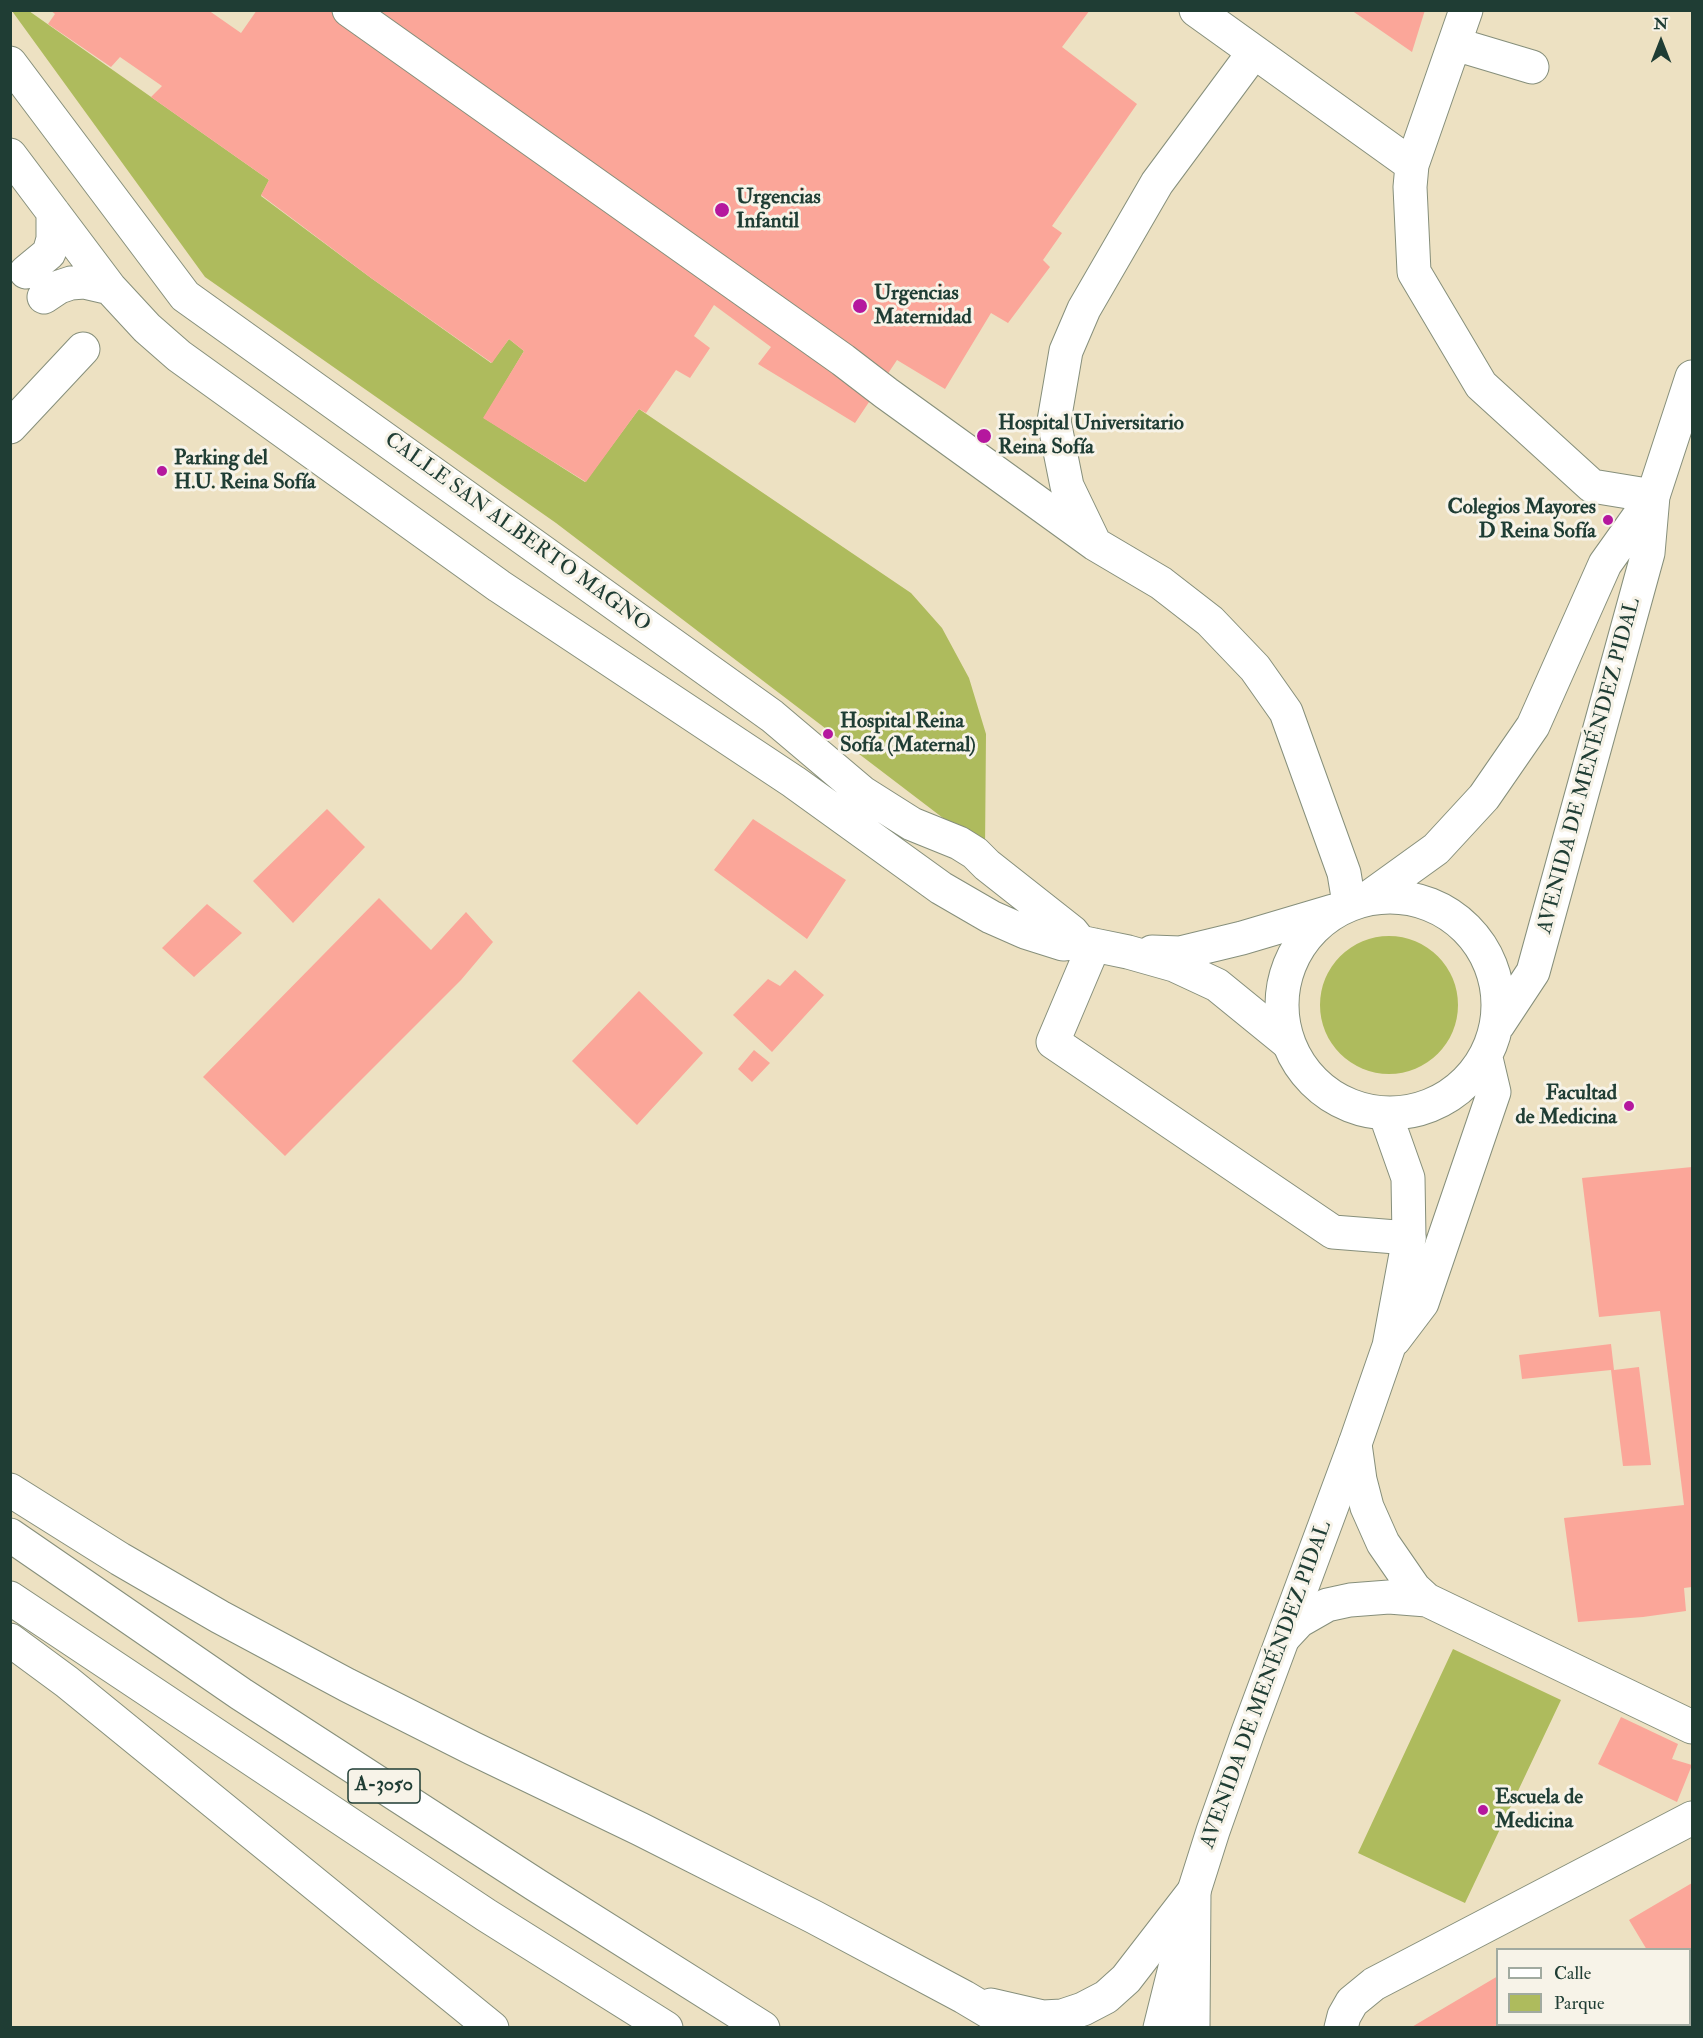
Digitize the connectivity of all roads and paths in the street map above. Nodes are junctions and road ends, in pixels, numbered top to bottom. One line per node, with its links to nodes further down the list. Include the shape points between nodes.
1 (349, 10): 16 (main road)
2 (1196, 10): 5 (main road)
3 (1466, 10): 4 (main road)
4 (1455, 44): 7 (main road); 9 (main road)
5 (1254, 51): 9 (main road); 16 (main road, via 1157,183 1084,309 1066,351 1054,421 1067,486)
6 (10, 63): 18 (main road, CALLE SAN ALBERTO MAGNO, via 185,296 772,716 863,793 912,824 959,843)
7 (1532, 67)
8 (10, 155): 10 (main road)
9 (1412, 165): 15 (main road, via 1414,272 1481,385 1592,486)
10 (53, 212): 11 (main road); 11 (main road, via 53,239 35,284 58,287 84,282)
11 (110, 288): 18 (main road, via 179,356 499,586 794,782 941,888 1025,932 1063,944)
12 (83, 349): 14 (main road)
13 (1692, 377): 15 (main road, AVENIDA DE MENÉNDEZ PIDAL)
14 (10, 427)
15 (1653, 496): 17 (main road, AVENIDA DE MENÉNDEZ PIDAL, via 1605,564 1533,726 1484,798 1436,849); 20 (main road, AVENIDA DE MENÉNDEZ PIDAL, via 1648,553 1533,972)
16 (1095, 544): 17 (main road, via 1161,583 1210,621 1274,694 1294,734 1344,873)
17 (1350, 904): 19 (main road, via 1180,953); 20 (main road, via 1403,896 1438,906 1467,927 1488,956 1499,989); 21 (main road, via 1305,936 1287,968 1281,1005)
18 (1087, 944): 19 (main road); 24 (main road, via 1053,1042 1333,1232)
19 (1128, 951): 21 (main road, via 1174,965 1216,985)
20 (1498, 1025): 22 (main road)
21 (1287, 1042): 23 (main road, via 1302,1069 1325,1092 1353,1107)
22 (1486, 1058): 23 (main road, via 1467,1082 1444,1100 1415,1111); 25 (main road, AVENIDA DE MENÉNDEZ PIDAL, via 1494,1092 1422,1303)
23 (1385, 1113): 24 (main road, AVENIDA DE MENÉNDEZ PIDAL, via 1408,1178)
24 (1409, 1238): 25 (main road, AVENIDA DE MENÉNDEZ PIDAL)
25 (1389, 1346): 26 (main road, AVENIDA DE MENÉNDEZ PIDAL)
26 (1355, 1444): 30 (main road, via 1367,1507 1383,1544); 31 (main road, AVENIDA DE MENÉNDEZ PIDAL)
27 (10, 1490): 36 (main road, via 150,1577 336,1680 661,1839)
28 (10, 1536): 39 (main road, A-3050, via 241,1695)
29 (10, 1598): 38 (main road, A-3050, via 486,1915)
30 (1427, 1600): 31 (main road, via 1389,1597 1327,1605 1299,1621); 33 (main road)
31 (1285, 1636): 35 (main road, AVENIDA DE MENÉNDEZ PIDAL)
32 (10, 1640): 37 (main road, via 67,1682)
33 (1692, 1727)
34 (1692, 1818): 43 (main road, via 1374,1984 1352,2002)
35 (1194, 1891): 36 (main road, via 1126,1979 1106,1997 1083,2008 1062,2016 1043,2017); 41 (main road, AVENIDA DE MENÉNDEZ PIDAL); 42 (main road)
36 (964, 1997): 40 (main road)
37 (492, 2028)
38 (666, 2028)
39 (763, 2028)
40 (1016, 2028)
41 (1160, 2028)
42 (1193, 2028)
43 (1341, 2028)

